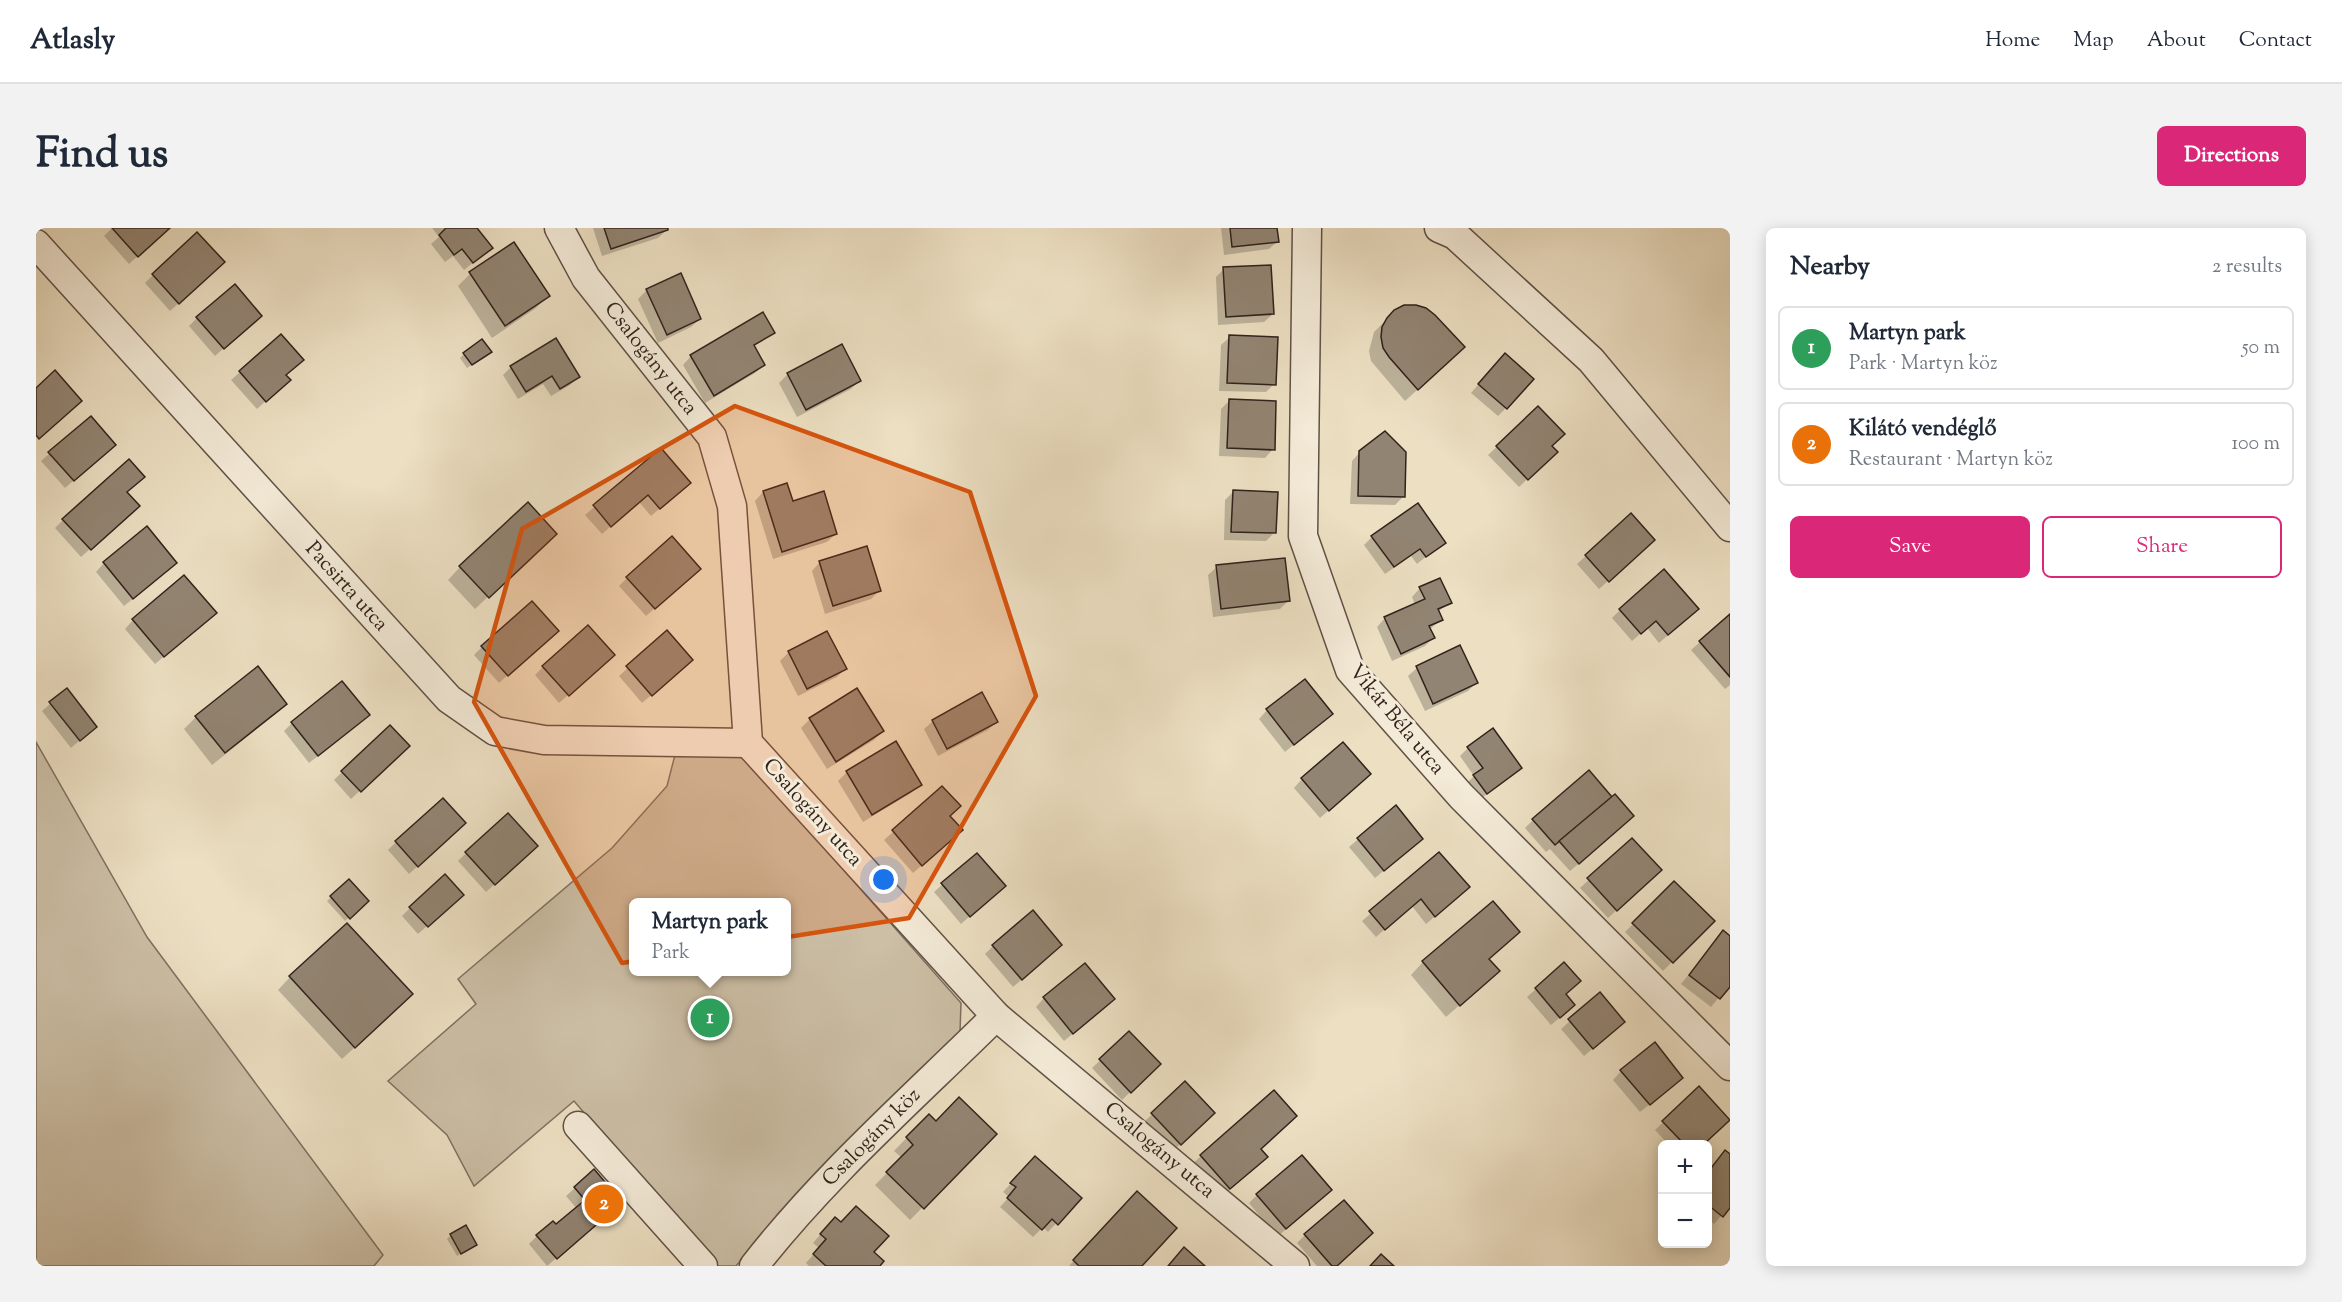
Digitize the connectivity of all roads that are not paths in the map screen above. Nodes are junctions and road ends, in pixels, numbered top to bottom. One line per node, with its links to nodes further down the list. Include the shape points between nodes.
1 (559, 228): 6 (street, Csalogány utca, via 586,278 712,437 732,506)
2 (1306, 228): 8 (street, Vikár Béla utca, via 1303,536 1350,670 1461,796)
3 (1439, 228): 5 (street, via 1455,235 1591,360)
4 (36, 244): 6 (street, Pacsirta utca, via 449,699 495,731 544,740)
5 (1730, 526)
6 (748, 743): 7 (street, Csalogány utca)
7 (996, 1016): 11 (street, Csalogány köz, via 831,1179); 12 (street, Csalogány utca)
8 (1730, 1066)
9 (578, 1126): 10 (street)
10 (704, 1266)
11 (754, 1266)
12 (1295, 1266)

